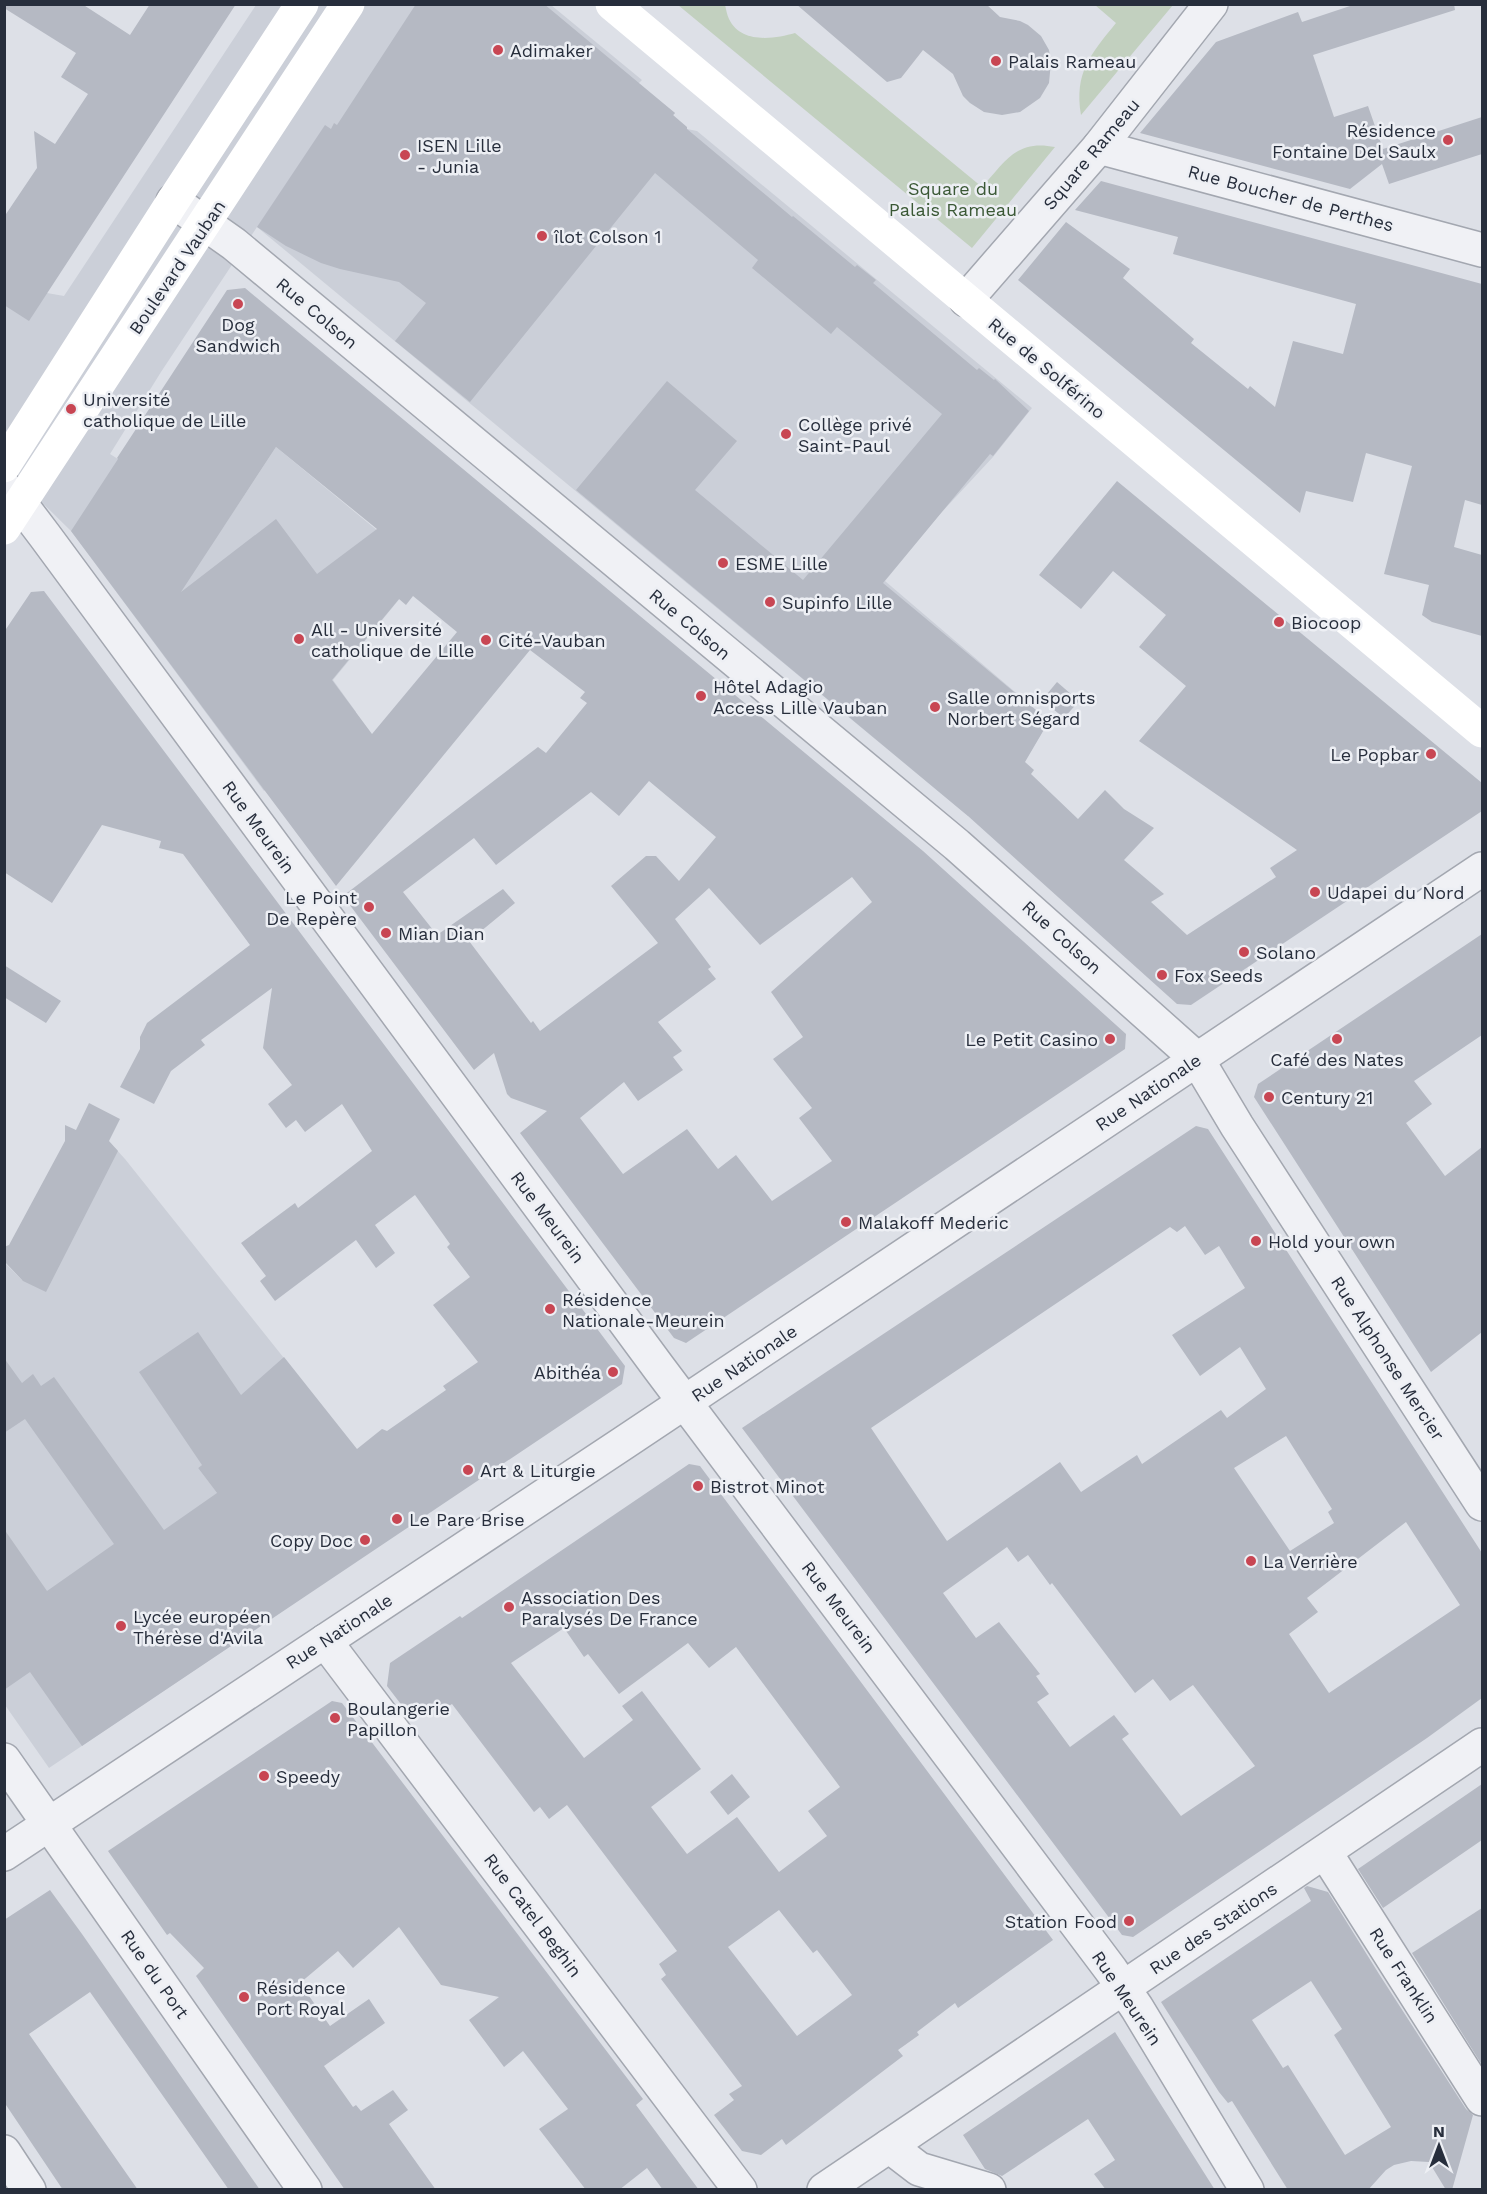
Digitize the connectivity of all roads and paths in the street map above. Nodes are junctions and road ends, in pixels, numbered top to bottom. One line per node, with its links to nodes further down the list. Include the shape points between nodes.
1 (302, 4): 6 (main road, Boulevard Vauban)
2 (348, 4): 7 (main road, Boulevard Vauban)
3 (612, 4): 9 (main road, Rue de Solférino)
4 (1211, 4): 5 (street, Square Rameau)
5 (1099, 147): 8 (street, Rue Boucher de Perthes); 9 (street, Square Rameau)
6 (173, 201): 7 (street, Rue Colson); 10 (main road, Boulevard Vauban)
7 (205, 224): 11 (main road, Boulevard Vauban); 14 (street, Rue Colson, via 234,244 957,845)
8 (1482, 250)
9 (966, 300): 12 (main road, Rue de Solférino)
10 (4, 466)
11 (10, 506): 15 (street, Rue Meurein)
12 (1482, 731)
13 (1482, 869): 14 (street, Rue Nationale)
14 (1197, 1059): 15 (street, Rue Nationale); 16 (street, Rue Alphonse Mercier)
15 (685, 1402): 17 (street, Rue Nationale); 23 (street, Rue Meurein)
16 (1482, 1504)
17 (325, 1641): 20 (street, Rue Nationale); 29 (street, Rue Catel Beghin)
18 (1482, 1745): 21 (street, Rue des Stations)
19 (4, 1760): 20 (street, Rue du Port)
20 (50, 1824): 22 (street, Rue Nationale); 28 (street, Rue du Port)
21 (1325, 1852): 23 (street, Rue des Stations); 24 (street, Rue Franklin)
22 (4, 1854)
23 (1124, 1988): 25 (street, Rue des Stations); 32 (street, Rue Meurein)
24 (1482, 2099)
25 (889, 2146): 30 (street, Rue des Stations); 31 (street, via 919,2169)
26 (4, 2152): 27 (street)
27 (29, 2190)
28 (305, 2190)
29 (740, 2190)
30 (824, 2190)
31 (989, 2190)
32 (1247, 2190)

